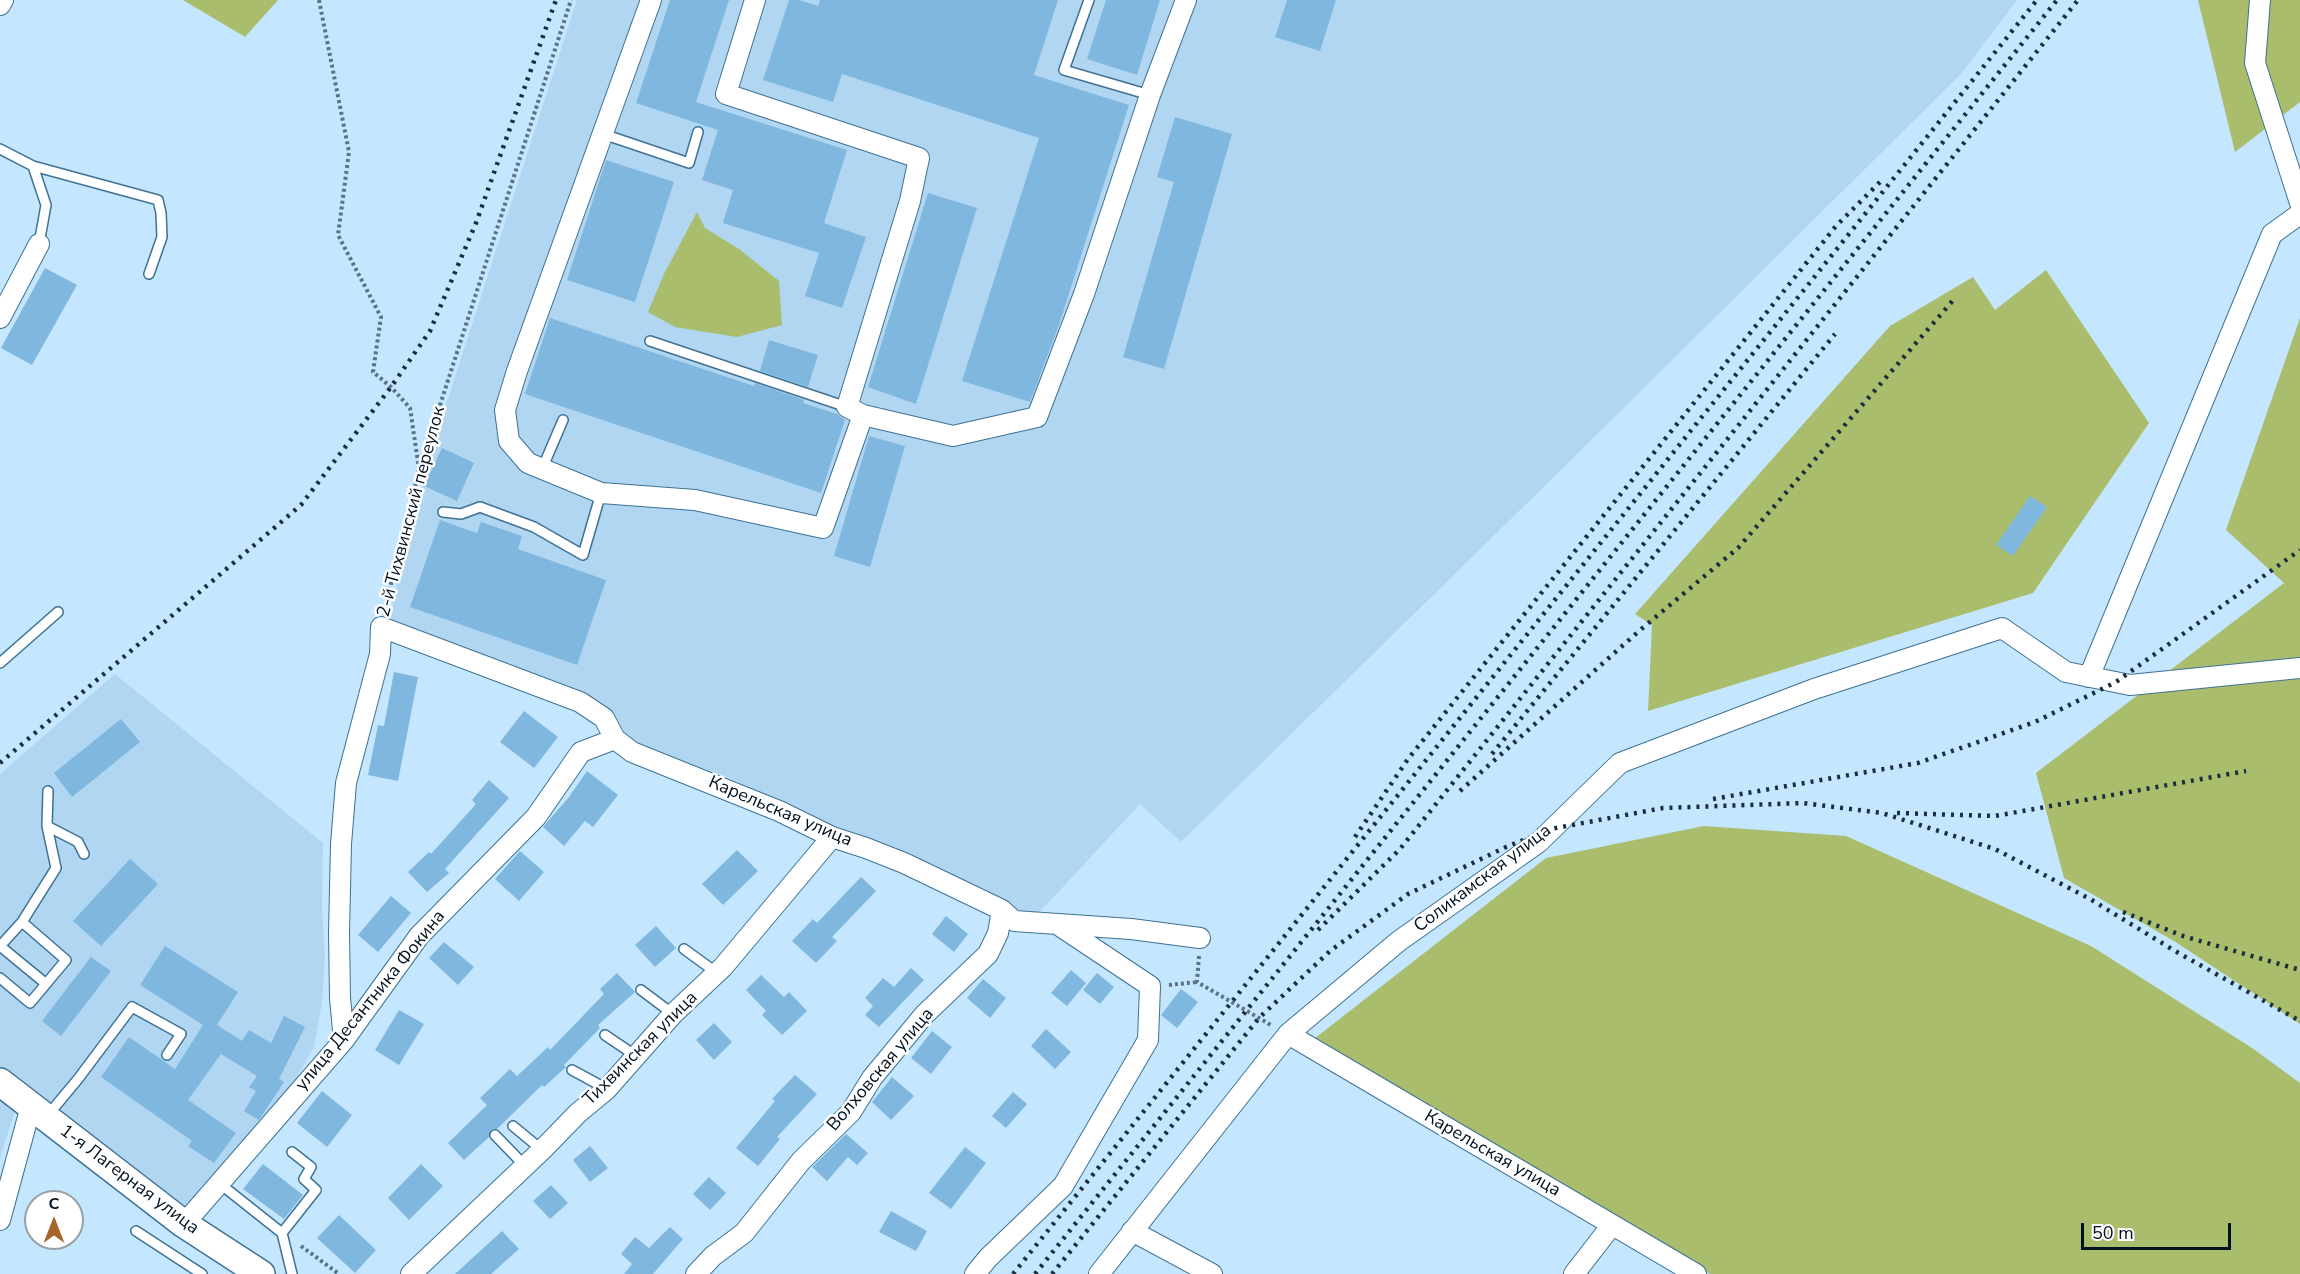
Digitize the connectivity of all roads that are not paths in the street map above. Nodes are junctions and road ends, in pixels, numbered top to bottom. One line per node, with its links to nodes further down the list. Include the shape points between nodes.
1 (3, 0): 7 (street)
2 (651, 0): 10 (street)
3 (755, 0): 19 (street, via 726,94 919,158)
4 (1089, 0): 8 (lane, via 1064,70)
5 (1185, 0): 8 (street)
6 (2260, 0): 13 (street, via 2254,63)
7 (0, 5)
8 (1150, 95): 19 (street, via 1084,294 1037,417 953,436)
9 (698, 132): 10 (lane, via 689,163)
10 (603, 134): 21 (street, via 505,410 509,441 528,463)
11 (0, 149): 12 (lane)
12 (33, 166): 15 (lane, via 46,205); 16 (lane, via 158,200 162,237)
13 (2300, 203)
14 (2300, 214): 28 (street, via 2272,234)
15 (39, 244): 17 (street)
16 (149, 274)
17 (0, 318)
18 (650, 342): 19 (lane)
19 (855, 411): 22 (street, via 823,528 695,500)
20 (563, 420): 21 (lane)
21 (542, 469): 22 (street)
22 (601, 493): 23 (lane, via 583,555 534,527 480,507 462,514)
23 (443, 512)
24 (58, 612): 26 (lane)
25 (381, 627): 29 (street, Карельская улица, via 580,702 604,718); 47 (street, 2-й Тихвинский переулок, via 380,654 346,783 339,933)
26 (0, 663)
27 (2300, 668): 28 (street, via 2130,685)
28 (2089, 676): 45 (street, Соликамская улица, via 2066,672 2001,628 1814,689 1620,763 1539,842 1399,941)
29 (615, 739): 32 (street, Карельская улица, via 633,752 779,811); 47 (street, улица Десантника Фокина, via 581,752 536,817 419,936)
30 (48, 790): 31 (lane)
31 (47, 826): 33 (lane, via 78,842); 35 (lane, via 56,868)
32 (832, 837): 34 (street, Карельская улица, via 904,863); 40 (street, Тихвинская улица)
33 (84, 854)
34 (1002, 910): 36 (street, Карельская улица, via 1014,921); 70 (street, Волховская улица, via 998,933 988,954 924,1015 872,1078 851,1112 801,1161 744,1233)
35 (22, 922): 38 (lane); 42 (lane, via 66,960)
36 (1059, 925): 37 (street, Карельская улица); 71 (street, via 1150,986 1148,1040 1063,1186)
37 (1200, 938)
38 (1, 946): 42 (lane)
39 (684, 948): 40 (lane)
40 (717, 973): 44 (street, Тихвинская улица)
41 (0, 978): 42 (lane, via 30,1002)
42 (45, 983)
43 (641, 990): 44 (lane)
44 (673, 1014): 49 (street, Тихвинская улица)
45 (1288, 1034): 62 (street, Карельская улица); 64 (street, Соликамская улица)
46 (605, 1035): 49 (lane)
47 (344, 1040): 59 (street, улица Десантника Фокина)
48 (167, 1055): 53 (lane, via 181,1034 132,1007 78,1079)
49 (636, 1056): 52 (street, Тихвинская улица)
50 (572, 1070): 52 (lane)
51 (0, 1082): 53 (main road, 1-я Лагерная улица)
52 (607, 1089): 56 (street, Тихвинская улица)
53 (39, 1112): 60 (street); 61 (main road, 1-я Лагерная улица)
54 (513, 1126): 56 (lane)
55 (495, 1135): 58 (lane)
56 (542, 1150): 58 (street, Тихвинская улица)
57 (292, 1152): 65 (lane, via 311,1167 304,1179 316,1190)
58 (525, 1167): 69 (street, Тихвинская улица)
59 (219, 1183): 61 (street, улица Десантника Фокина); 65 (lane)
60 (0, 1220)
61 (184, 1224): 67 (main road, 1-я Лагерная улица)
62 (1612, 1225): 74 (street); 75 (street, Карельская улица)
63 (136, 1231): 66 (lane)
64 (1132, 1231): 72 (street, Соликамская улица); 73 (street)
65 (282, 1233): 68 (lane)
66 (202, 1274)
67 (261, 1274)
68 (292, 1274)
69 (411, 1274)
70 (696, 1274)
71 (975, 1274)
72 (1099, 1274)
73 (1212, 1274)
74 (1574, 1274)
75 (1696, 1274)

